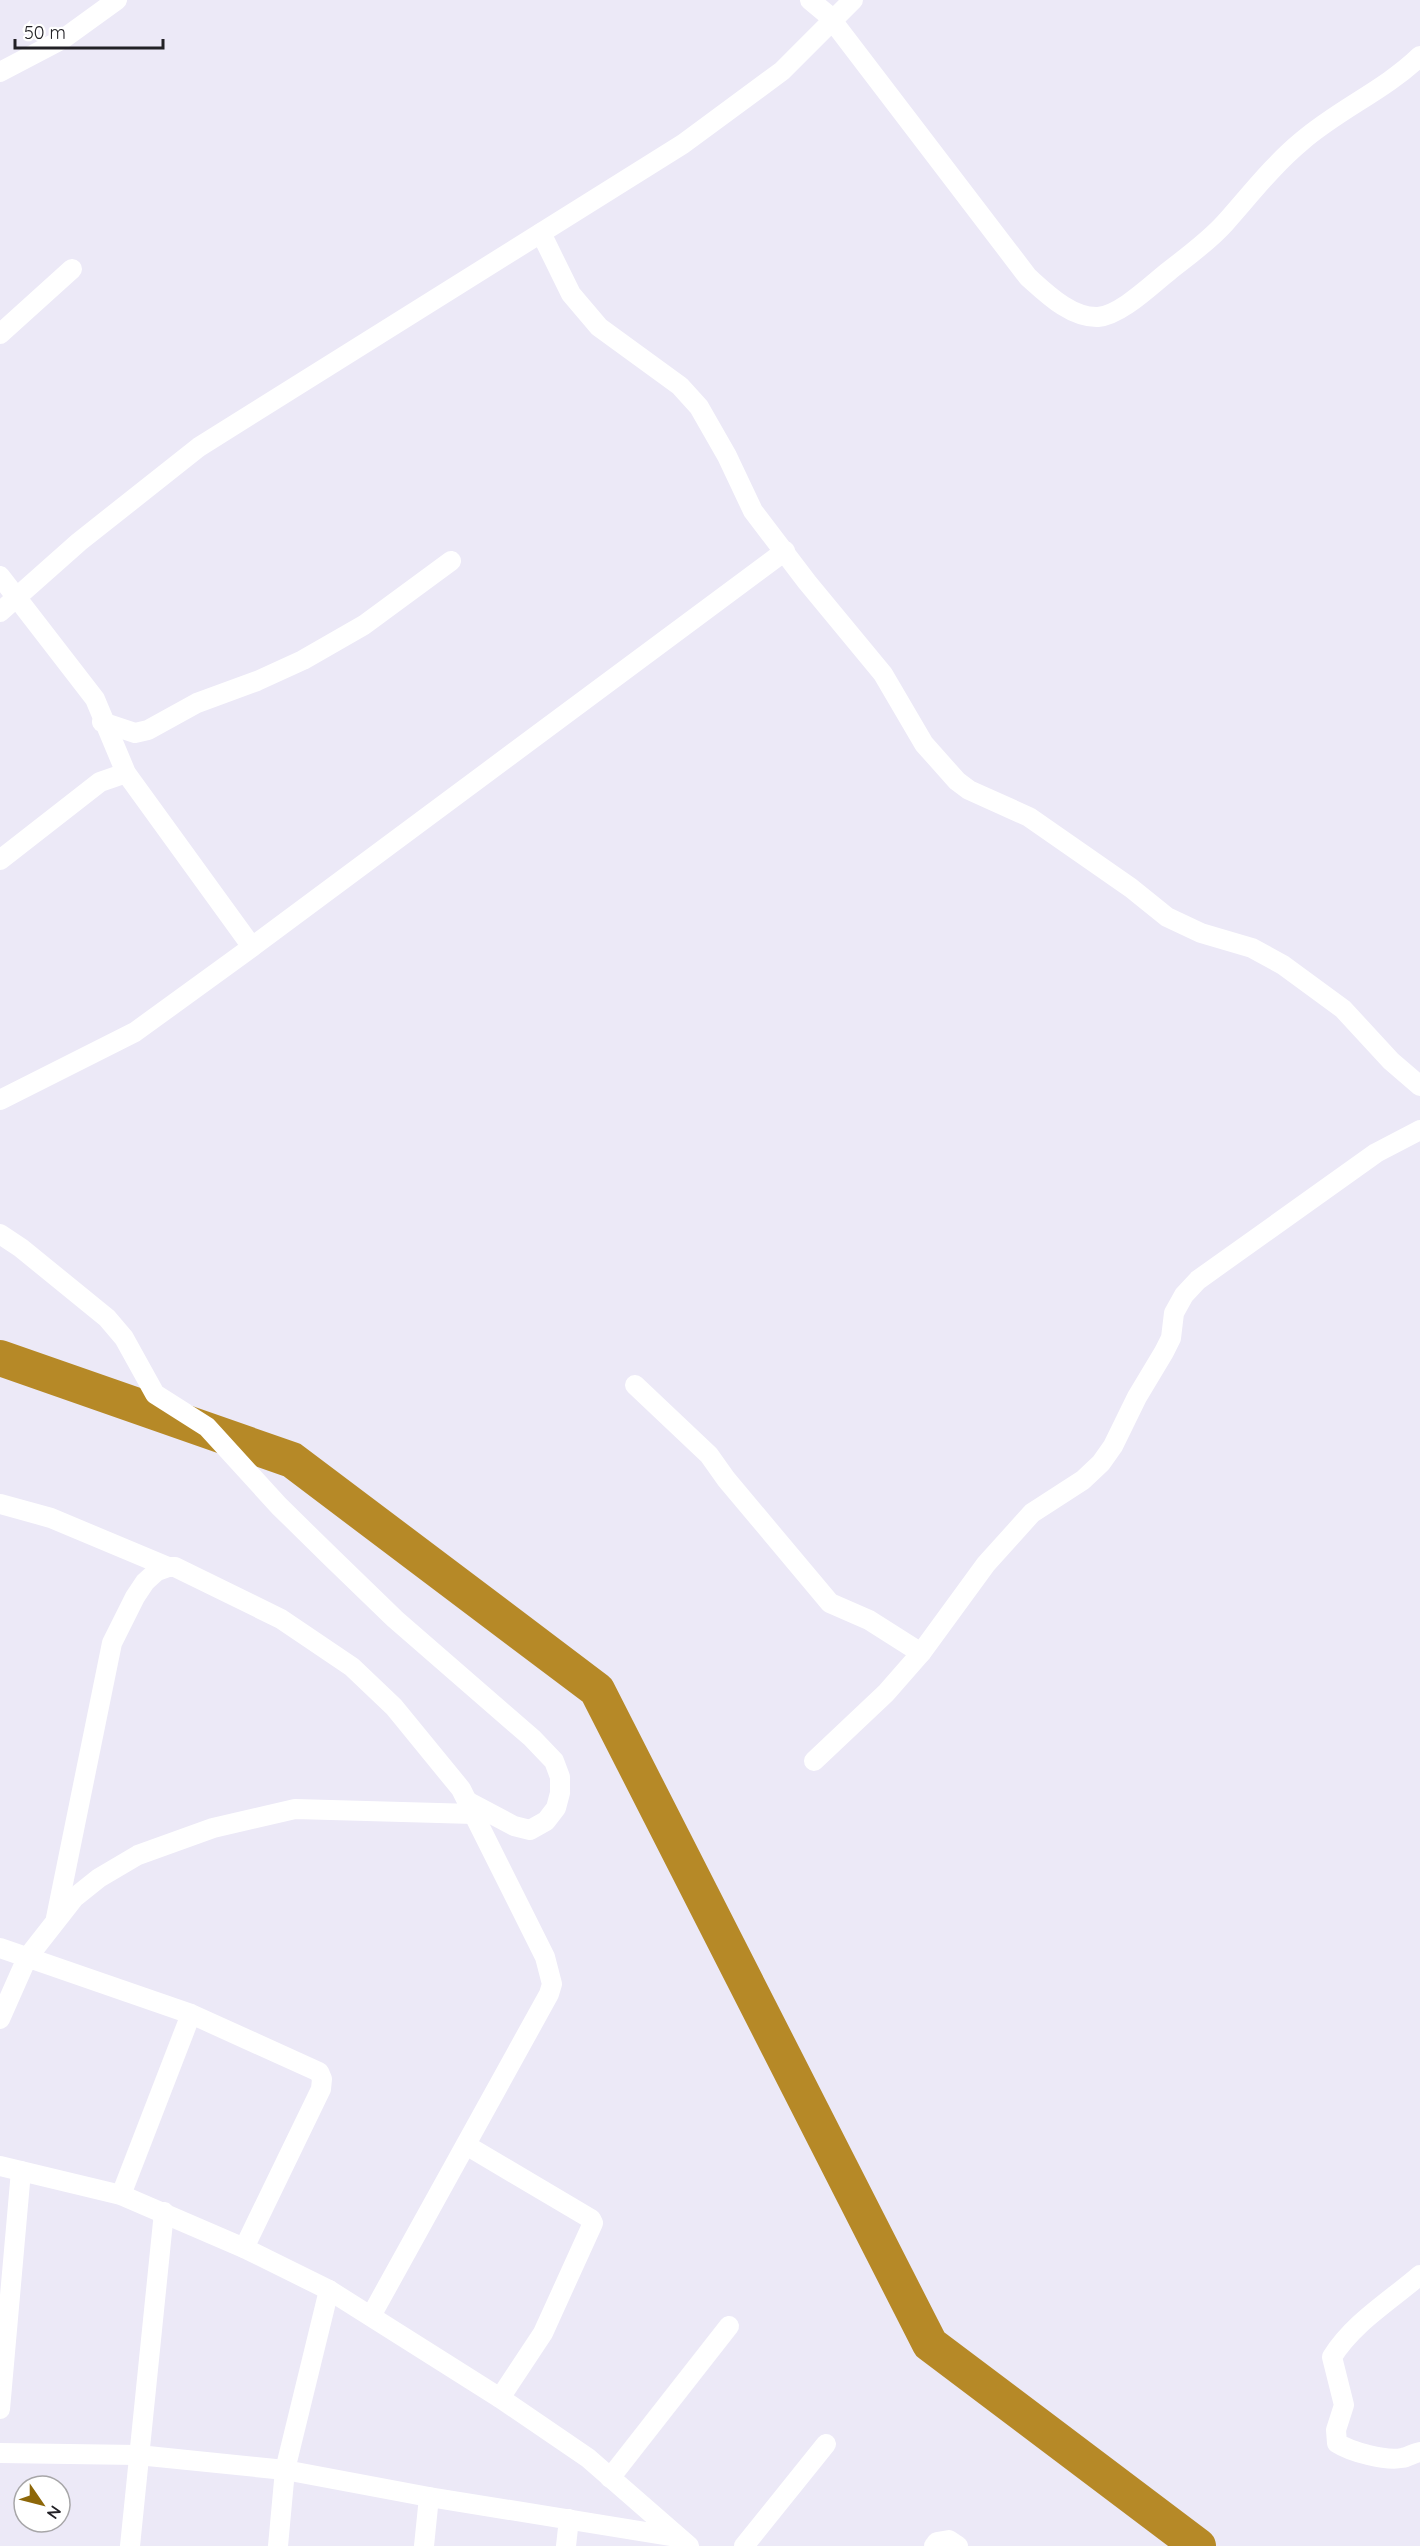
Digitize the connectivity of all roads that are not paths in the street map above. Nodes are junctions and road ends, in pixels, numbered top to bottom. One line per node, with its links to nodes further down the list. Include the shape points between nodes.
1 (117, 0): 6 (street, via 63,39)
2 (810, 0): 4 (street)
3 (853, 0): 4 (street)
4 (833, 20): 5 (street, via 1028,277 1068,308 1100,317 1124,307 1223,225 1280,160 1322,124 1388,83); 7 (street, via 782,72 683,144)
5 (1420, 56)
6 (0, 72)
7 (542, 233): 10 (street, via 571,294 599,327 680,386 699,407 753,511); 13 (street, via 199,447 79,542)
8 (72, 269): 9 (street)
9 (0, 334)
10 (785, 551): 18 (street); 19 (street, via 883,674 918,736 957,781 1029,817 1167,917 1201,933 1252,948 1283,965 1343,1009)
11 (451, 561): 15 (street, via 364,625 303,660 197,703 148,730 135,733)
12 (0, 576): 13 (street)
13 (17, 597): 14 (street); 15 (street, via 94,699)
14 (0, 612)
15 (102, 722): 16 (street)
16 (126, 773): 17 (street, via 100,782); 18 (street)
17 (0, 860)
18 (252, 947): 20 (street, via 135,1032)
19 (1420, 1086)
20 (0, 1100)
21 (1420, 1130): 26 (street, via 1376,1153 1198,1280 1174,1313 1171,1338 1101,1463 1083,1480 1032,1513 986,1564)
22 (0, 1234): 28 (street, via 106,1318 124,1338 155,1394 207,1427 279,1506 380,1604 554,1761 560,1777 556,1808 546,1821 530,1830)
23 (635, 1385): 26 (street, via 709,1455 830,1603 869,1620)
24 (0, 1504): 25 (street, via 51,1518)
25 (168, 1567): 28 (street, via 281,1619 352,1667 394,1707 444,1767); 29 (street, via 145,1582 112,1643)
26 (921, 1653): 27 (street, via 886,1693)
27 (814, 1761)
28 (470, 1808): 29 (street, via 295,1809 213,1828 138,1855 99,1878 74,1898); 34 (street, via 545,1957 552,1984)
29 (55, 1923): 31 (street)
30 (0, 1948): 31 (street)
31 (27, 1958): 32 (street); 33 (street)
32 (191, 2014): 37 (street); 39 (street, via 320,2072 322,2079 321,2089)
33 (0, 2019)
34 (466, 2145): 42 (street); 44 (street, via 593,2223 543,2333)
35 (0, 2166): 36 (street)
36 (21, 2171): 37 (street); 45 (street)
37 (121, 2195): 38 (street)
38 (164, 2212): 39 (street); 49 (street)
39 (244, 2248): 41 (street)
40 (1420, 2276): 47 (street, via 1358,2325 1332,2357 1344,2405 1336,2443 1359,2453 1401,2458)
41 (329, 2290): 42 (street); 50 (street)
42 (371, 2316): 44 (street)
43 (729, 2326): 51 (street)
44 (500, 2398): 51 (street, via 588,2458)
45 (0, 2409)
46 (826, 2444): 59 (street)
47 (1420, 2452)
48 (0, 2453): 49 (street)
49 (138, 2455): 50 (street); 55 (street)
50 (285, 2470): 52 (street); 56 (street)
51 (610, 2478): 54 (street)
52 (429, 2497): 53 (street); 57 (street)
53 (569, 2519): 54 (street); 58 (street)
54 (683, 2542)
55 (130, 2546)
56 (278, 2546)
57 (424, 2546)
58 (566, 2546)
59 (744, 2546)
60 (934, 2546): 61 (street, via 949,2540)
61 (958, 2546)

